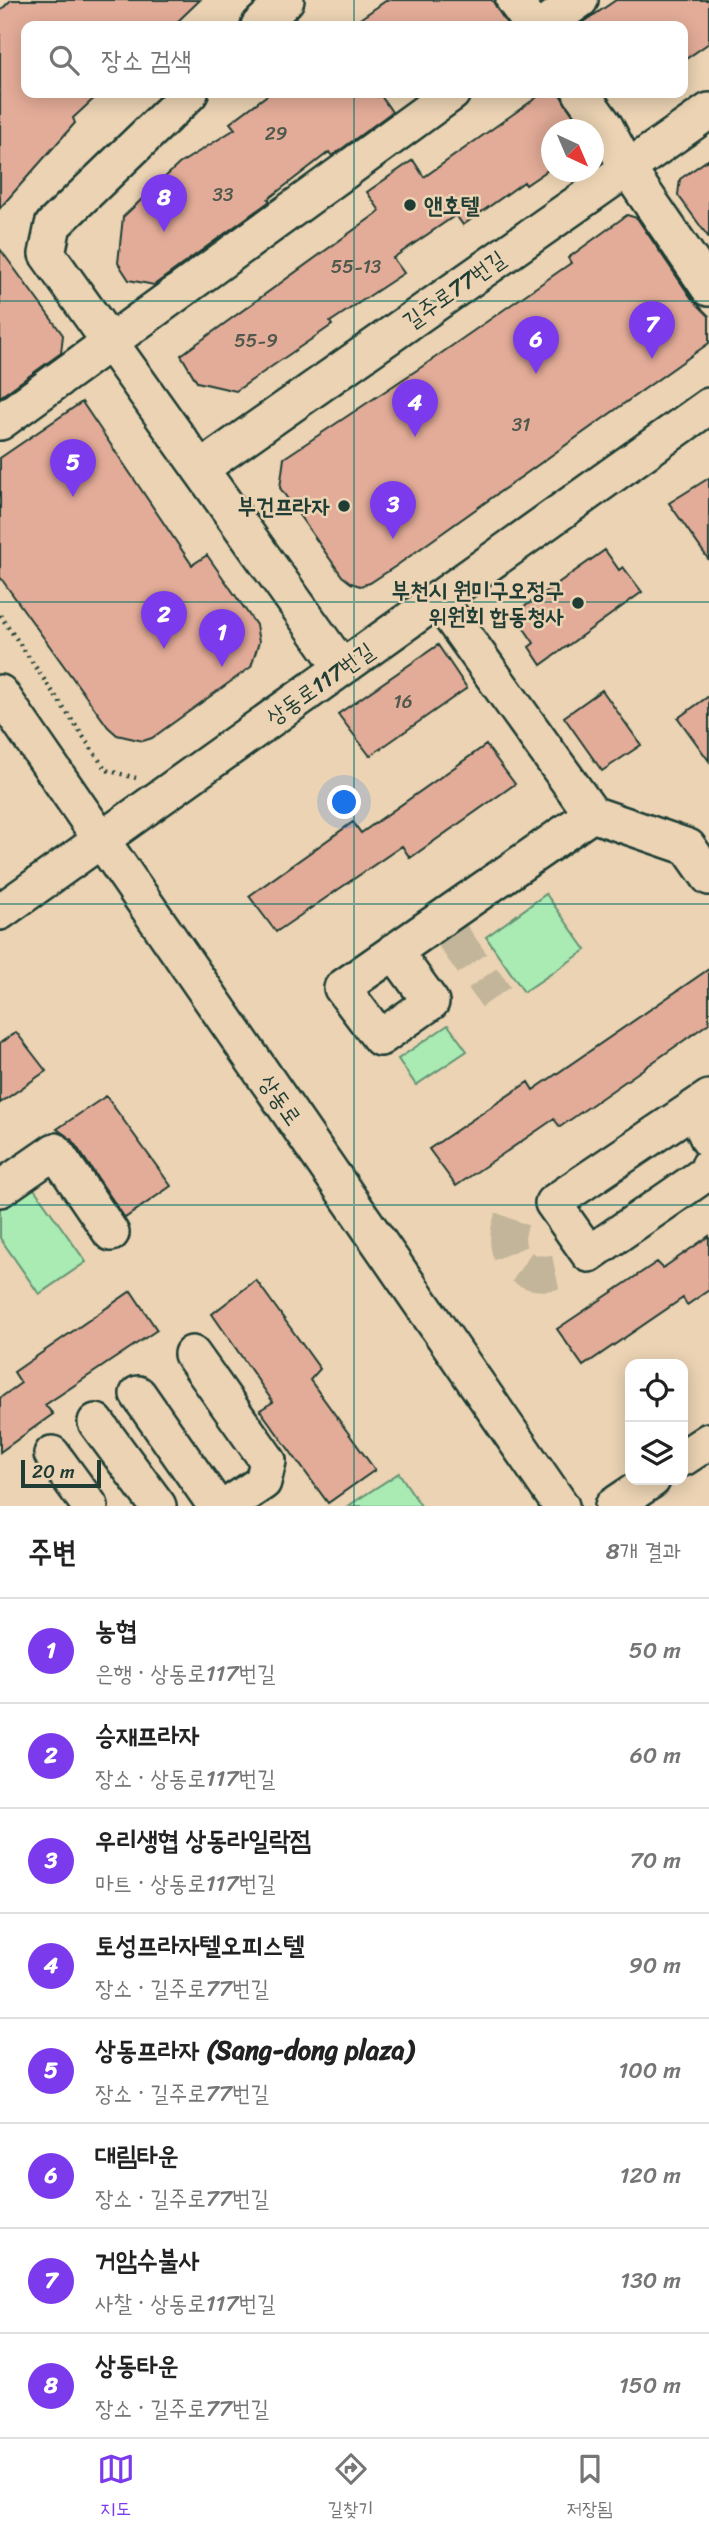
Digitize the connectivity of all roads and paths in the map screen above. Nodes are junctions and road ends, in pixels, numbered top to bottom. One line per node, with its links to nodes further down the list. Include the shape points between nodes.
1 (286, 0): 4 (street)
2 (514, 0): 5 (street)
3 (580, 0): 6 (street)
4 (264, 21)
5 (529, 21)
6 (550, 21)
7 (185, 98): 13 (street, via 53,225 47,254)
8 (445, 98): 13 (street)
9 (585, 98): 11 (street)
10 (709, 111): 11 (street, 길주로77번길)
11 (627, 169): 12 (street); 16 (street, 길주로77번길)
12 (709, 288)
13 (109, 341): 15 (street); 16 (street)
14 (709, 406): 17 (street, 상동로117번길)
15 (0, 422)
16 (200, 469): 19 (street)
17 (438, 599): 19 (street, 상동로117번길); 22 (street)
18 (0, 615): 21 (path, via 106,770)
19 (342, 668): 23 (street, 상동로117번길)
20 (0, 694): 23 (street, 상동로)
21 (144, 780)
22 (592, 814): 24 (street); 27 (street, via 446,928)
23 (101, 839): 26 (street, 상동로117번길); 44 (street, 상동로)
24 (699, 839): 25 (street)
25 (709, 877)
26 (0, 912)
27 (394, 951)
28 (701, 1103): 29 (street); 30 (street, via 553,1203 579,1260)
29 (709, 1140)
30 (709, 1167)
31 (0, 1189): 32 (street, via 55,1151)
32 (111, 1233)
33 (192, 1354): 43 (street, via 268,1461 263,1482)
34 (138, 1395): 42 (street)
35 (96, 1422): 41 (street)
36 (709, 1441): 38 (street)
37 (52, 1454): 40 (street)
38 (688, 1455)
39 (644, 1485): 45 (street)
40 (90, 1506)
41 (158, 1506)
42 (216, 1506)
43 (228, 1506)
44 (561, 1506)
45 (613, 1506)

